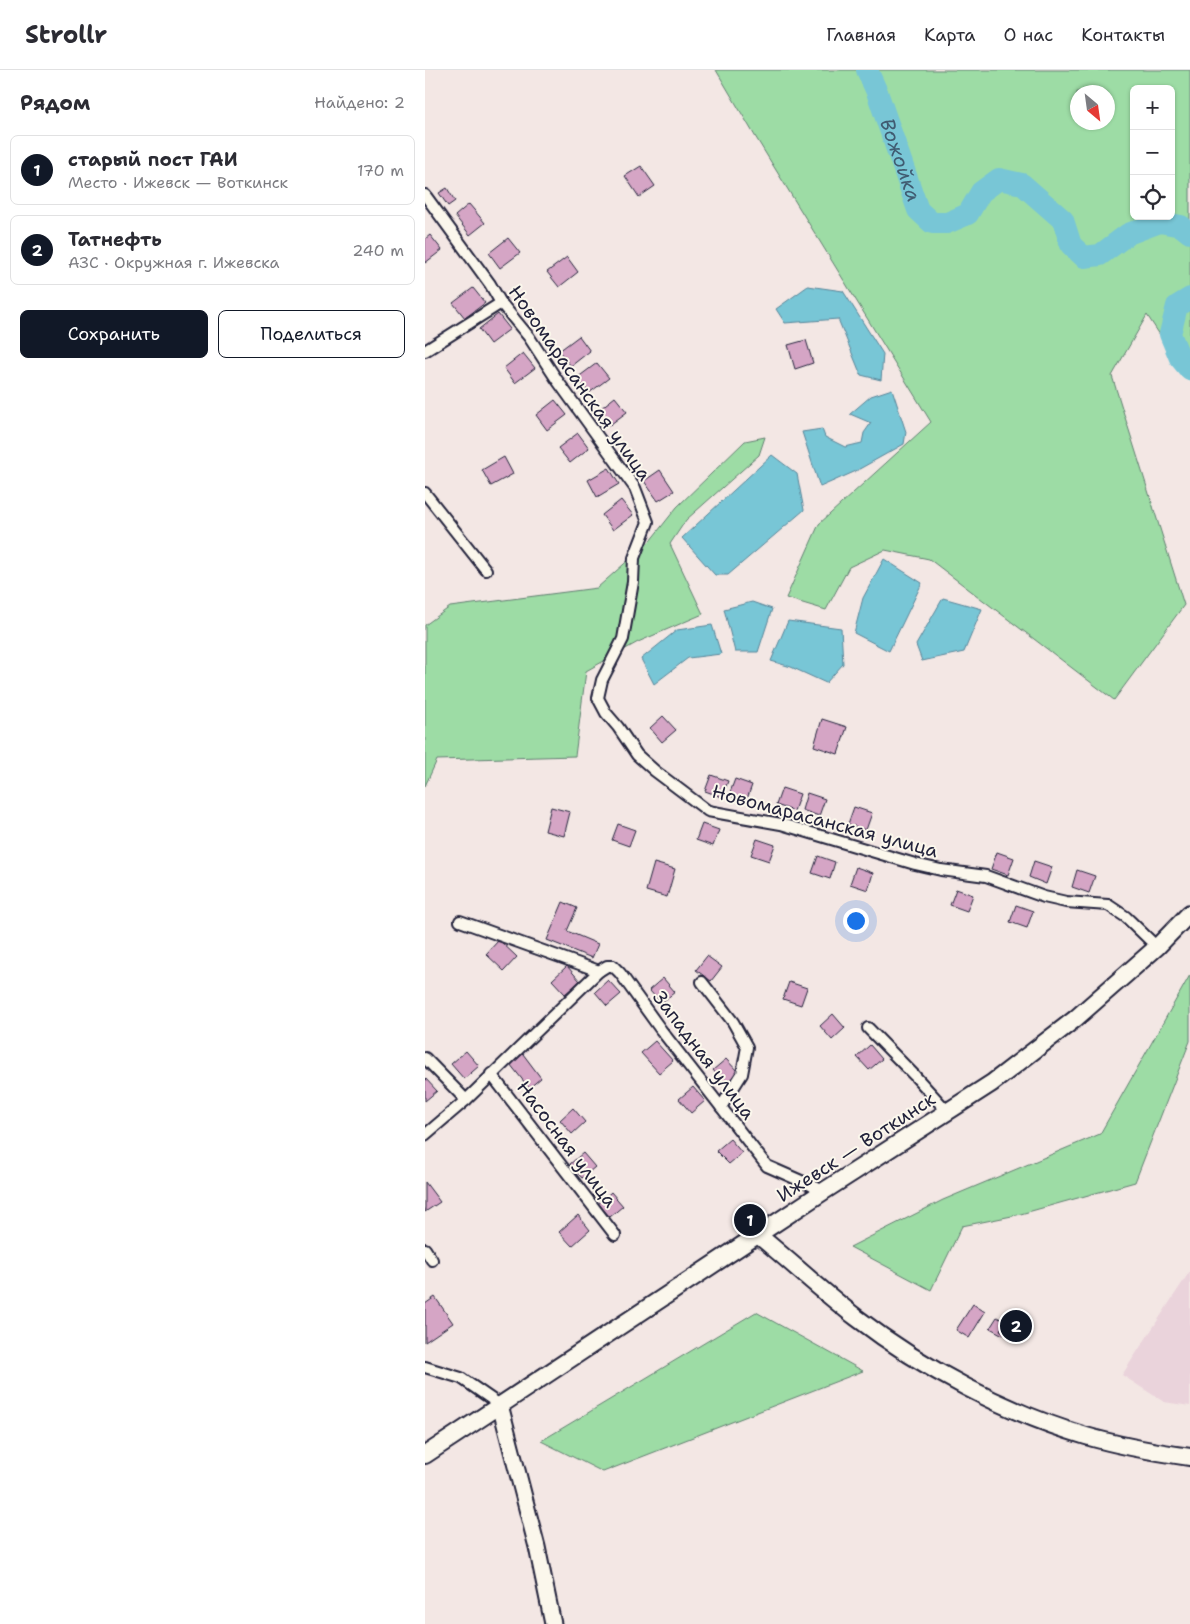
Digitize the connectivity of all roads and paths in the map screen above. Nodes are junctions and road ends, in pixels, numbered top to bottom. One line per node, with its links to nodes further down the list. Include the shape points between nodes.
1 (425, 195): 2 (street, Новомарасанская улица)
2 (501, 303): 3 (street); 8 (street, Новомарасанская улица, via 529,337 635,488 648,522 634,558 623,639 602,680 598,698 637,755 708,811 781,824 915,864 986,876 1044,897 1108,905)
3 (425, 351)
4 (425, 493): 5 (street)
5 (486, 570)
6 (1190, 913): 8 (main road, Ижевск — Воткинск)
7 (460, 921): 9 (street)
8 (1157, 947): 16 (main road, Ижевск — Воткинск, via 1075,1019 991,1083)
9 (599, 971): 13 (street); 15 (street, Западная улица, via 613,966 621,973)
10 (702, 982): 15 (street, via 733,1022 747,1047 742,1074)
11 (868, 1028): 16 (street)
12 (425, 1058): 14 (street)
13 (491, 1074): 14 (street); 20 (street, Насосная улица)
14 (466, 1100): 17 (street)
15 (721, 1106): 18 (street, Западная улица, via 767,1166)
16 (947, 1111): 18 (main road, Ижевск — Воткинск)
17 (425, 1135)
18 (824, 1191): 19 (main road, Ижевск — Воткинск)
19 (758, 1234): 24 (main road, Ижевск — Воткинск); 26 (main road, via 857,1318 943,1375 1012,1408 1086,1436)
20 (615, 1235)
21 (425, 1249): 22 (street)
22 (432, 1260)
23 (425, 1367): 24 (street, via 461,1378)
24 (500, 1405): 25 (main road, Ижевск — Воткинск); 27 (street, via 537,1547)
25 (425, 1455)
26 (1190, 1457)
27 (553, 1624)

